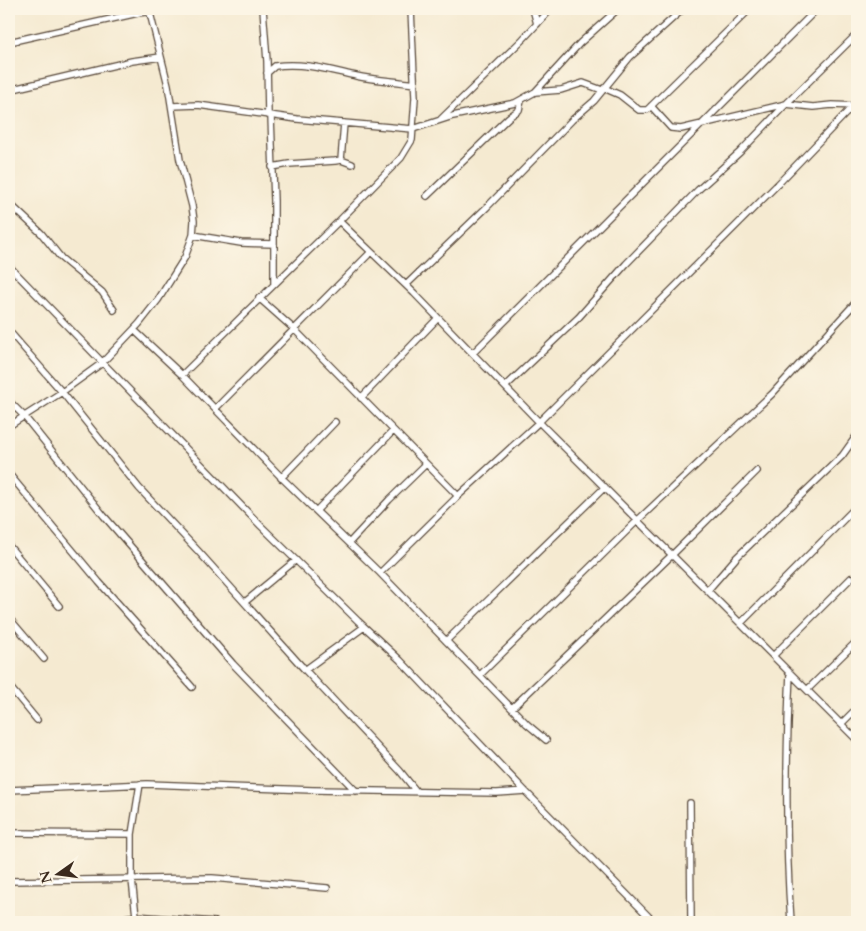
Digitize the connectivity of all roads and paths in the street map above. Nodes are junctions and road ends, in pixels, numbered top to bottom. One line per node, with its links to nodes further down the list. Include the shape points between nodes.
1 (169, 9): 10 (street)
2 (263, 9): 15 (street)
3 (411, 9): 16 (street)
4 (533, 9): 11 (street)
5 (551, 9): 11 (street)
6 (618, 9): 19 (street, via 580,43)
7 (682, 9): 17 (street, via 630,57)
8 (750, 9): 23 (street)
9 (817, 9): 28 (street)
10 (149, 10): 13 (street); 14 (street)
11 (537, 24): 26 (street)
12 (857, 34): 21 (street)
13 (9, 42)
14 (161, 57): 18 (street); 22 (street)
15 (267, 73): 16 (street, via 275,66 320,68); 25 (street)
16 (414, 84): 29 (street)
17 (603, 89): 19 (street, via 583,83 561,90); 23 (street, via 620,95 639,110); 41 (street)
18 (9, 90)
19 (535, 92): 20 (street)
20 (521, 101): 26 (street); 33 (street, via 519,110)
21 (786, 104): 24 (street); 28 (street); 52 (street, via 626,264 579,317)
22 (172, 106): 25 (street, via 198,105); 36 (street, via 180,160 192,206)
23 (651, 106): 28 (street, via 671,128 681,130)
24 (855, 106): 59 (street)
25 (269, 116): 27 (street); 32 (street)
26 (440, 120): 29 (street)
27 (344, 123): 29 (street); 30 (street)
28 (700, 125): 49 (street)
29 (413, 129): 35 (street, via 410,146 401,158)
30 (341, 160): 31 (street); 32 (street)
31 (352, 164)
32 (272, 167): 37 (street)
33 (427, 196)
34 (9, 203): 44 (street, via 41,233 61,258 102,292)
35 (339, 221): 38 (street); 40 (street)
36 (192, 235): 37 (street, via 241,243); 46 (street, via 185,257)
37 (274, 244): 40 (street)
38 (371, 252): 41 (street); 47 (street)
39 (9, 266): 50 (street)
40 (274, 284): 42 (street)
41 (406, 285): 45 (street)
42 (259, 298): 47 (street); 51 (street)
43 (857, 301): 71 (street, via 772,394)
44 (114, 310)
45 (438, 318): 49 (street); 54 (street)
46 (134, 330): 50 (street); 51 (street)
47 (295, 330): 54 (street); 56 (street)
48 (9, 332): 53 (street)
49 (474, 353): 52 (street)
50 (102, 363): 53 (street); 76 (street)
51 (182, 375): 56 (street)
52 (506, 386): 59 (street)
53 (62, 392): 57 (street); 89 (street, via 139,488)
54 (361, 398): 61 (street)
55 (9, 401): 57 (street)
56 (215, 409): 66 (street)
57 (24, 416): 60 (street); 103 (street, via 104,516 233,664)
58 (335, 422): 66 (street)
59 (539, 422): 67 (street); 68 (street)
60 (9, 426)
61 (393, 431): 63 (street); 70 (street)
62 (857, 435): 79 (street, via 842,456 736,558)
63 (426, 464): 68 (street); 73 (street)
64 (757, 471): 75 (street)
65 (9, 474): 93 (street)
66 (281, 478): 70 (street)
67 (605, 487): 71 (street); 85 (street)
68 (458, 496): 77 (street)
69 (857, 506): 83 (street)
70 (316, 511): 73 (street)
71 (638, 520): 75 (street); 91 (street)
72 (186, 538): 80 (street)
73 (349, 543): 77 (street)
74 (9, 546): 81 (street)
75 (672, 555): 79 (street); 95 (street)
76 (296, 560): 80 (street); 84 (street)
77 (380, 573): 85 (street)
78 (851, 578): 87 (street)
79 (708, 590): 83 (street)
80 (244, 602): 89 (street)
81 (59, 606)
82 (9, 618): 88 (street)
83 (741, 623): 87 (street)
84 (364, 627): 89 (street); 105 (street, via 400,660)
85 (446, 641): 91 (street)
86 (857, 641): 94 (street)
87 (773, 656): 90 (street)
88 (44, 659)
89 (305, 670): 104 (street)
90 (790, 673): 94 (street); 119 (street, via 786,751)
91 (480, 675): 95 (street)
92 (9, 686): 97 (street)
93 (192, 687)
94 (807, 690): 98 (street)
95 (512, 708): 99 (street)
96 (857, 708): 98 (street)
97 (37, 720)
98 (841, 724): 100 (street)
99 (546, 740)
100 (857, 740)
101 (140, 784): 102 (street); 103 (street); 108 (street)
102 (9, 790)
103 (356, 791): 104 (street)
104 (416, 791): 105 (street)
105 (525, 791): 112 (street)
106 (690, 803): 118 (street)
107 (9, 833): 108 (street)
108 (132, 834): 109 (street)
109 (132, 880): 110 (street); 111 (street, via 212,878); 113 (street)
110 (9, 881)
111 (327, 888)
112 (645, 914): 116 (street); 117 (street)
113 (136, 916): 114 (street); 115 (street)
114 (103, 922)
115 (215, 922)
116 (646, 922)
117 (654, 922)
118 (691, 922)
119 (790, 922)

